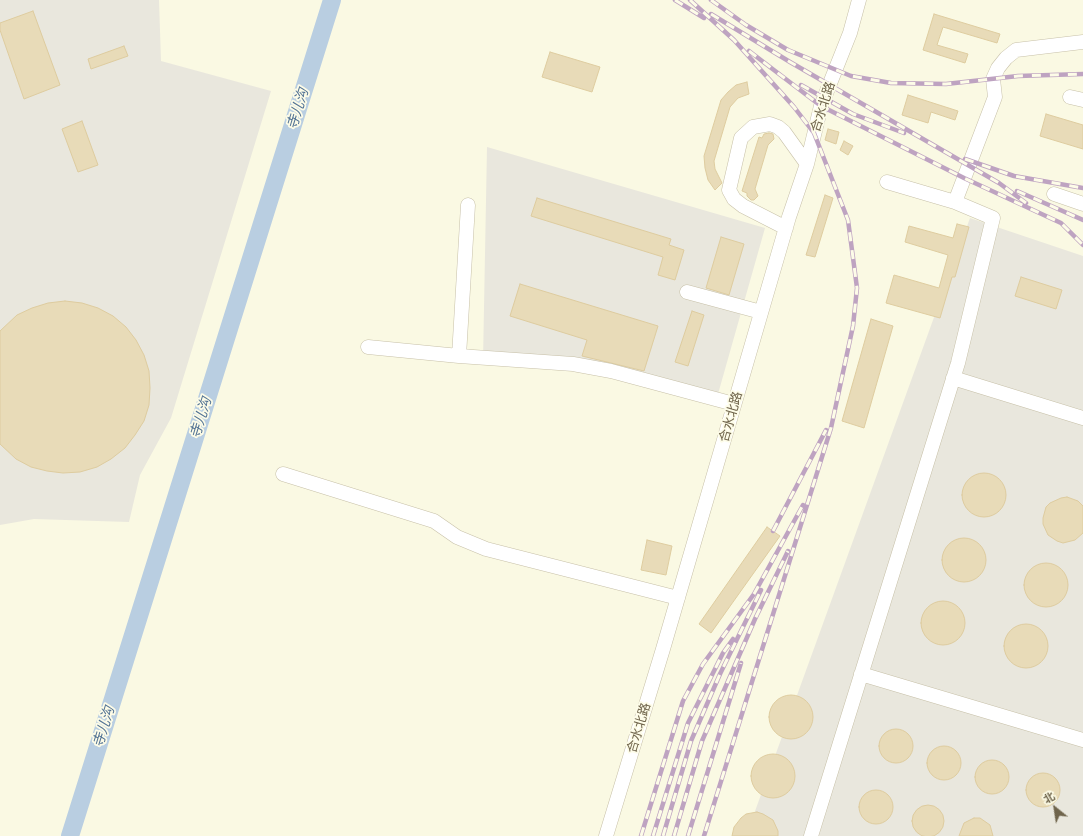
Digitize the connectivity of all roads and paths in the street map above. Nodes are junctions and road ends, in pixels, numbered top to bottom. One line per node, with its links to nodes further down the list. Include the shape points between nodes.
1 (859, 0): 3 (street, 合水北路, via 850,33 821,106)
2 (1083, 42): 6 (street, via 1016,50 1006,58 993,79 995,97)
3 (807, 164): 9 (street, 合水北路); 9 (street, via 778,127 770,124 757,125 741,138 729,190 734,199 743,206)
4 (887, 182): 6 (street)
5 (1054, 194): 7 (street)
6 (955, 202): 14 (street, via 993,218)
7 (1083, 204)
8 (468, 205): 13 (street)
9 (786, 228): 11 (street, 合水北路)
10 (687, 292): 11 (street)
11 (761, 312): 15 (street, 合水北路)
12 (368, 347): 13 (street)
13 (459, 356): 15 (street, via 573,364 611,371)
14 (953, 378): 16 (street); 19 (street)
15 (734, 404): 18 (street, 合水北路)
16 (1083, 418)
17 (283, 474): 18 (street, via 434,521 457,538 486,549)
18 (678, 598): 21 (street, 合水北路)
19 (862, 674): 20 (street); 22 (street)
20 (1083, 740)
21 (606, 836)
22 (811, 836)

